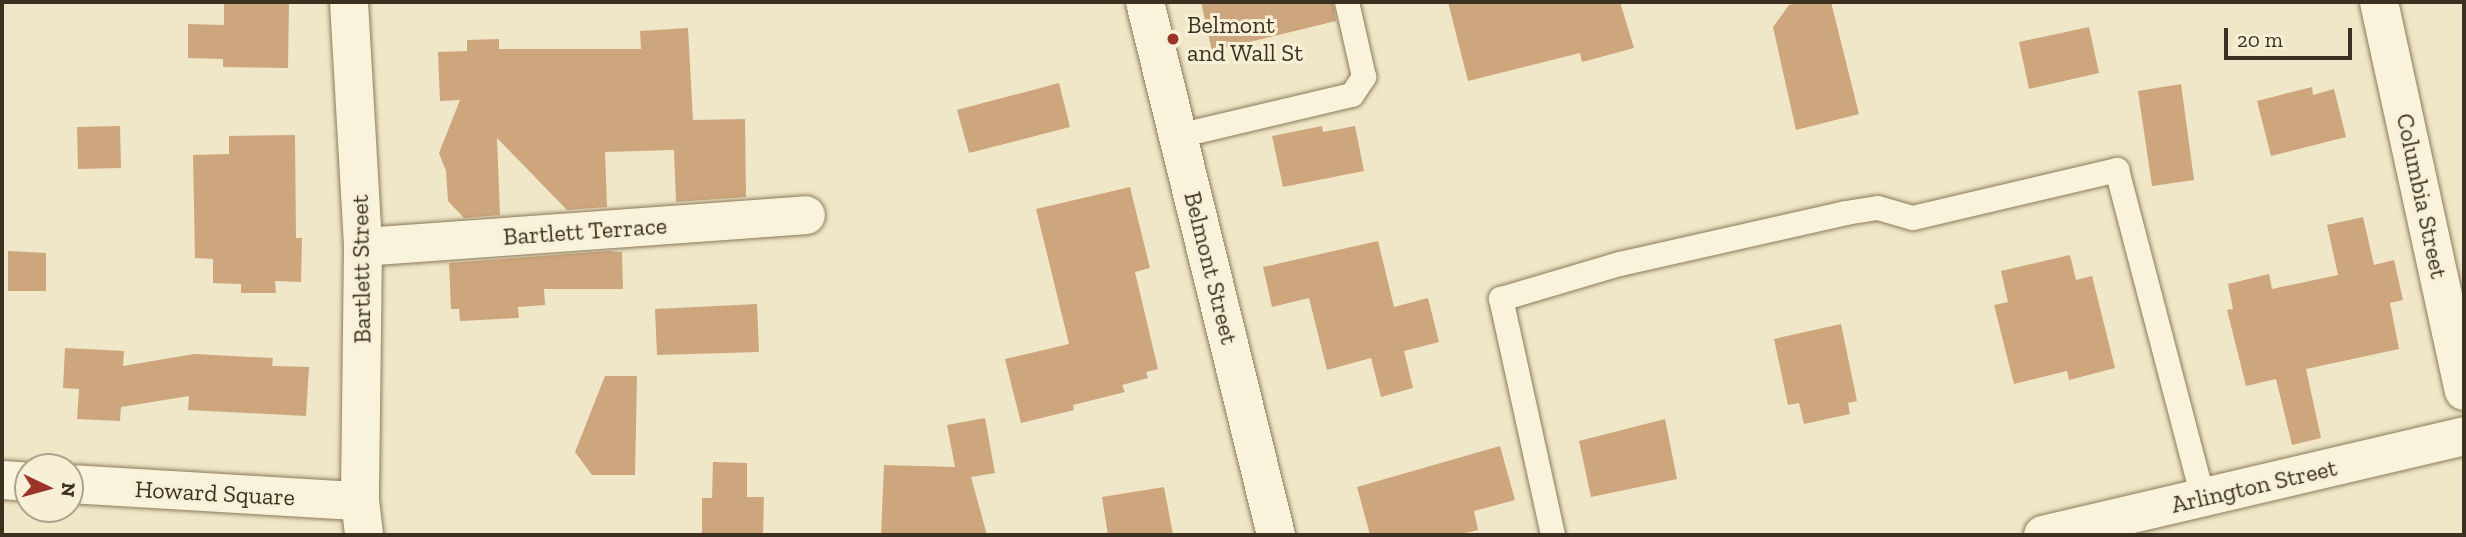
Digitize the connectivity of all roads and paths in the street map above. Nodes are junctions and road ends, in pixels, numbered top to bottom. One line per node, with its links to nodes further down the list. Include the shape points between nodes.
1 (349, 2): 7 (street, Bartlett Street)
2 (1146, 2): 5 (street, Belmont Street)
3 (1347, 2): 5 (lane, via 1364,77 1352,95)
4 (2379, 2): 8 (street, Columbia Street)
5 (1178, 136): 13 (street, Belmont Street)
6 (806, 215): 7 (street, Bartlett Terrace)
7 (363, 247): 12 (street, Bartlett Street)
8 (2464, 391)
9 (2464, 436): 11 (street, Arlington Street)
10 (84, 486): 12 (street, Howard Square)
11 (2203, 498): 14 (lane, via 2117,170 1913,218 1878,208 1846,213 1620,264 1501,299); 15 (street, Arlington Street)
12 (362, 518)
13 (1276, 535)
14 (1553, 535)
15 (2043, 535)

